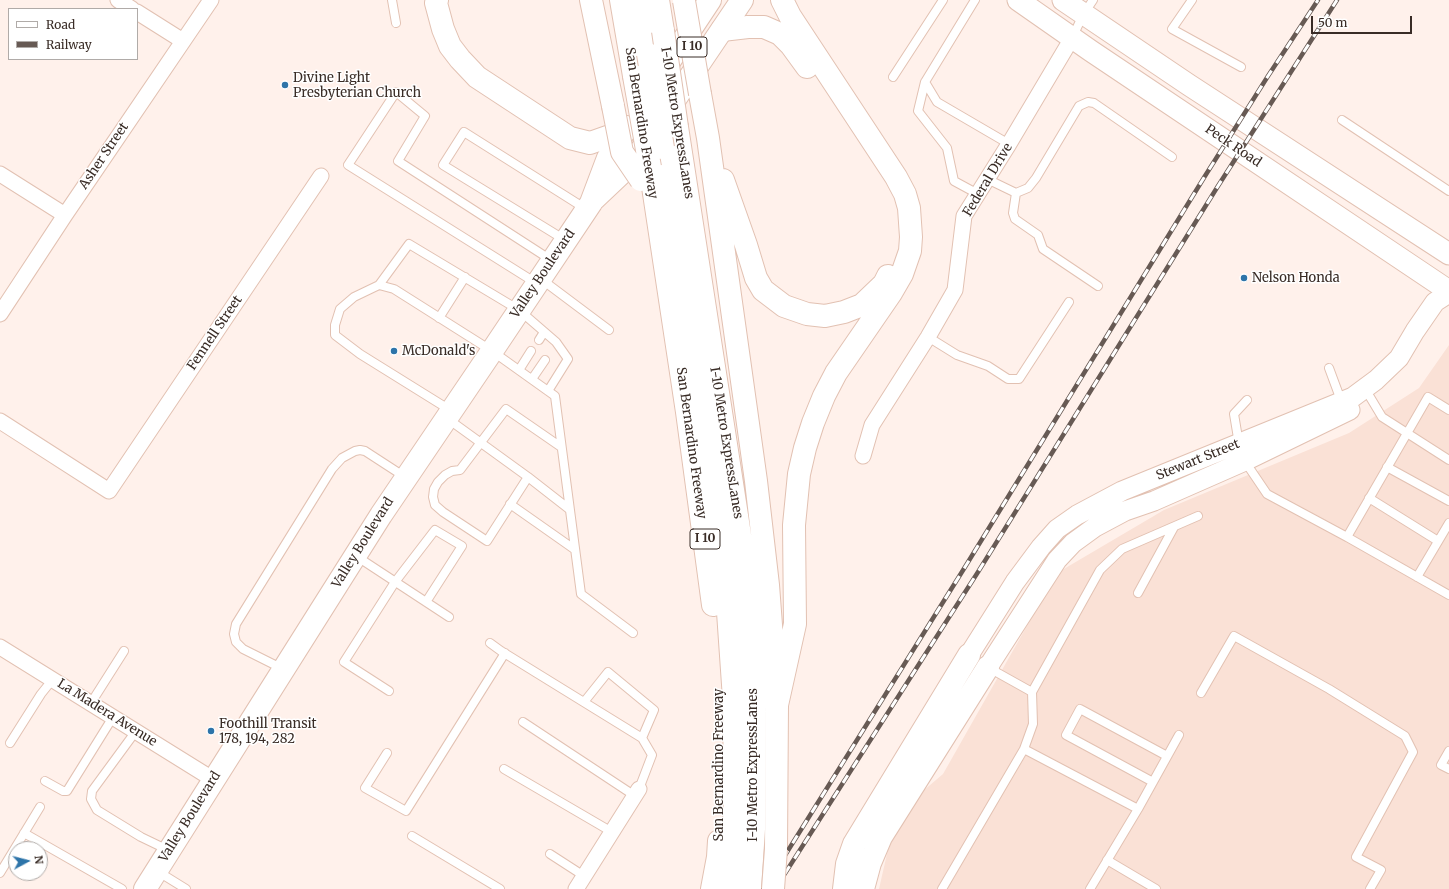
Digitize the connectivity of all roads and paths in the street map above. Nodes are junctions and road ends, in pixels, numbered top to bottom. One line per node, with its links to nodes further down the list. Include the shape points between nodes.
1 (118, 0): 19 (street)
2 (211, 0): 24 (street, Asher Street)
3 (392, 0): 21 (lane)
4 (437, 0): 29 (main road, via 442,30 450,46 477,77 570,138 590,144)
5 (592, 0): 36 (main road, bridge, via 622,152)
6 (621, 0): 36 (main road, San Bernardino Freeway / I 10, bridge)
7 (640, 0): 144 (main road, I-10 Metro ExpressLanes, bridge, via 722,525 734,699 735,802)
8 (658, 0): 139 (main road, I-10 Metro ExpressLanes, bridge, via 746,574 755,703 754,830)
9 (684, 0): 30 (main road, I 10, bridge)
10 (710, 0): 29 (main road, Valley Boulevard)
11 (742, 0): 22 (main road, Valley Boulevard)
12 (782, 0): 111 (main road, via 896,177 909,208 911,237 910,251 902,274 836,373 824,396 805,448 799,474 794,524 795,624)
13 (943, 0): 26 (lane)
14 (976, 0): 27 (lane)
15 (1018, 0): 23 (main road, Peck Road)
16 (1063, 0): 18 (main road, Peck Road)
17 (1192, 0): 25 (lane, via 1172,29)
18 (1088, 7): 23 (lane); 43 (main road, Peck Road, via 1202,94)
19 (130, 8)
20 (138, 13): 24 (street)
21 (396, 22)
22 (722, 30): 30 (main road, via 764,26 780,34 806,65 855,140 896,212 898,247 884,284 862,305 825,316 784,306 763,290 756,278); 40 (main road, Valley Boulevard, via 630,165)
23 (1072, 38): 31 (street, Federal Drive); 49 (main road, Peck Road)
24 (183, 41): 41 (street, Asher Street)
25 (1241, 67)
26 (893, 77)
27 (925, 82): 31 (lane, via 937,102); 39 (lane, via 918,111 947,148 954,181)
28 (1342, 120): 37 (lane)
29 (624, 131): 40 (main road, Valley Boulevard, via 608,158)
30 (708, 138): 111 (main road, I 10, via 756,480)
31 (1009, 144): 35 (street, Federal Drive)
32 (1172, 157): 38 (lane, via 1094,103 1088,102 1079,106 1036,178 1028,188)
33 (0, 174): 41 (street)
34 (321, 176): 70 (street, Fennell Street, via 109,490)
35 (987, 179): 38 (lane); 39 (street, Federal Drive)
36 (648, 180): 143 (main road, San Bernardino Freeway / I 10, via 687,412 712,595 721,715 718,857)
37 (1449, 191)
38 (1016, 193): 48 (lane, via 1013,213 1015,219 1038,236 1044,249)
39 (978, 194): 56 (street, Federal Drive, via 964,216 955,290)
40 (588, 206): 42 (main road, Valley Boulevard); 42 (lane, via 464,132 443,165)
41 (64, 215): 52 (street, Asher Street)
42 (566, 240): 44 (main road, Valley Boulevard)
43 (1449, 254)
44 (552, 260): 46 (main road, Valley Boulevard); 46 (lane, via 398,161 425,116 396,92 348,165)
45 (465, 277): 47 (lane, via 409,244); 51 (lane); 53 (lane)
46 (538, 281): 51 (main road, Valley Boulevard); 54 (lane)
47 (379, 285): 53 (lane, via 394,289); 69 (lane, via 354,298 340,309 335,335)
48 (1098, 286)
49 (1449, 293): 65 (street, Stewart Street, via 1442,312 1408,359 1379,391); 67 (street, Stewart Street, via 1435,302 1400,358)
50 (1069, 302): 56 (lane, via 1019,379 1008,379 988,366 958,355)
51 (519, 310): 55 (lane); 58 (main road, Valley Boulevard)
52 (0, 314)
53 (439, 318): 58 (lane)
54 (609, 330)
55 (544, 332): 57 (lane); 64 (lane, via 568,359)
56 (928, 337): 75 (street, Federal Drive, via 872,425)
57 (539, 340)
58 (492, 351): 62 (lane); 69 (main road, Valley Boulevard)
59 (532, 351): 62 (lane)
60 (545, 360): 63 (lane)
61 (1329, 368): 67 (lane)
62 (519, 370): 63 (lane)
63 (532, 379): 64 (lane)
64 (548, 391): 74 (lane, via 555,396)
65 (1370, 397): 67 (street, Stewart Street); 71 (lane, via 1382,417)
66 (1247, 400): 73 (lane, via 1234,414)
67 (1344, 407): 73 (street, Stewart Street); 77 (street, Stewart Street)
68 (1449, 410): 71 (lane, via 1428,398)
69 (448, 414): 72 (lane); 80 (main road, Valley Boulevard)
70 (0, 421)
71 (1407, 433): 76 (lane); 78 (lane)
72 (481, 443): 74 (lane, via 506,409); 79 (lane); 83 (lane, via 460,470 452,471 438,482 434,489 435,505 487,541)
73 (1239, 443): 77 (lane); 103 (street, Stewart Street, via 1122,491 1057,529 1015,582)
74 (561, 447): 84 (lane)
75 (863, 456)
76 (1449, 460)
77 (1245, 461): 88 (lane, via 1267,494); 103 (street, Stewart Street, via 1125,511 1095,527 1073,543)
78 (1387, 467): 81 (lane); 82 (lane)
79 (528, 477): 83 (lane); 84 (lane)
80 (406, 478): 91 (main road, Valley Boulevard); 104 (lane, via 360,450 342,458 332,469 236,624 236,642 243,649)
81 (1369, 498): 88 (lane); 89 (lane)
82 (1449, 501)
83 (510, 504): 90 (lane)
84 (569, 509): 90 (lane)
85 (1198, 516): 87 (lane)
86 (1449, 523): 89 (lane)
87 (1174, 527): 94 (lane); 107 (lane, via 1122,549 1100,570)
88 (1347, 537): 92 (lane)
89 (1438, 541): 92 (lane)
90 (574, 549): 98 (lane, via 581,594)
91 (355, 556): 93 (lane); 104 (main road, Valley Boulevard)
92 (1417, 577): 95 (lane)
93 (395, 582): 96 (lane); 96 (lane, via 435,530 462,546); 106 (lane, via 344,662)
94 (1138, 593)
95 (1449, 596)
96 (426, 602): 97 (lane)
97 (449, 617)
98 (633, 633)
99 (490, 643): 102 (lane)
100 (0, 646): 105 (street, La Madera Avenue)
101 (124, 651): 110 (lane)
102 (505, 653): 109 (lane); 120 (lane, via 406,811 365,788)
103 (979, 661): 107 (lane); 146 (main road, via 854,844 847,864); 147 (main road, via 881,837)
104 (283, 669): 124 (main road, Valley Boulevard)
105 (53, 679): 110 (street, La Madera Avenue); 117 (lane)
106 (389, 691)
107 (1032, 692): 118 (lane, via 1033,724)
108 (1201, 693): 151 (lane, via 1234,636 1405,736 1413,752 1356,857 1381,870)
109 (584, 702): 116 (lane); 116 (lane, via 608,672 654,710)
110 (91, 703): 112 (street, La Madera Avenue)
111 (777, 705): 145 (main road, I 10, bridge, via 776,849)
112 (113, 717): 114 (street, La Madera Avenue); 125 (lane, via 68,791 63,792)
113 (522, 722): 127 (lane)
114 (136, 731): 124 (street, La Madera Avenue); 133 (lane, via 92,791 91,799 97,810)
115 (1179, 735): 121 (lane)
116 (642, 738): 127 (lane, via 652,754)
117 (10, 743)
118 (1024, 749): 129 (lane); 148 (lane)
119 (1449, 751): 123 (lane, via 1441,765)
120 (387, 753)
121 (1167, 756): 126 (lane); 126 (lane, via 1080,709 1066,735)
122 (504, 769): 130 (lane)
123 (1449, 769)
124 (214, 780): 133 (main road, Valley Boulevard)
125 (45, 781)
126 (1152, 782): 129 (lane)
127 (637, 793): 130 (street)
128 (40, 807): 131 (lane)
129 (1138, 809): 135 (lane)
130 (612, 832): 138 (street)
131 (24, 833): 136 (lane); 140 (lane)
132 (412, 836): 142 (lane)
133 (169, 851): 137 (main road, Valley Boulevard)
134 (550, 854): 138 (lane)
135 (1107, 860): 149 (lane); 150 (lane)
136 (0, 873)
137 (151, 880): 141 (lane)
138 (580, 883)
139 (750, 883)
140 (122, 889)
141 (186, 889)
142 (500, 889)
143 (712, 889)
144 (730, 889)
145 (773, 889)
146 (844, 889)
147 (863, 889)
148 (942, 889)
149 (1090, 889)
150 (1156, 889)
151 (1370, 889)

